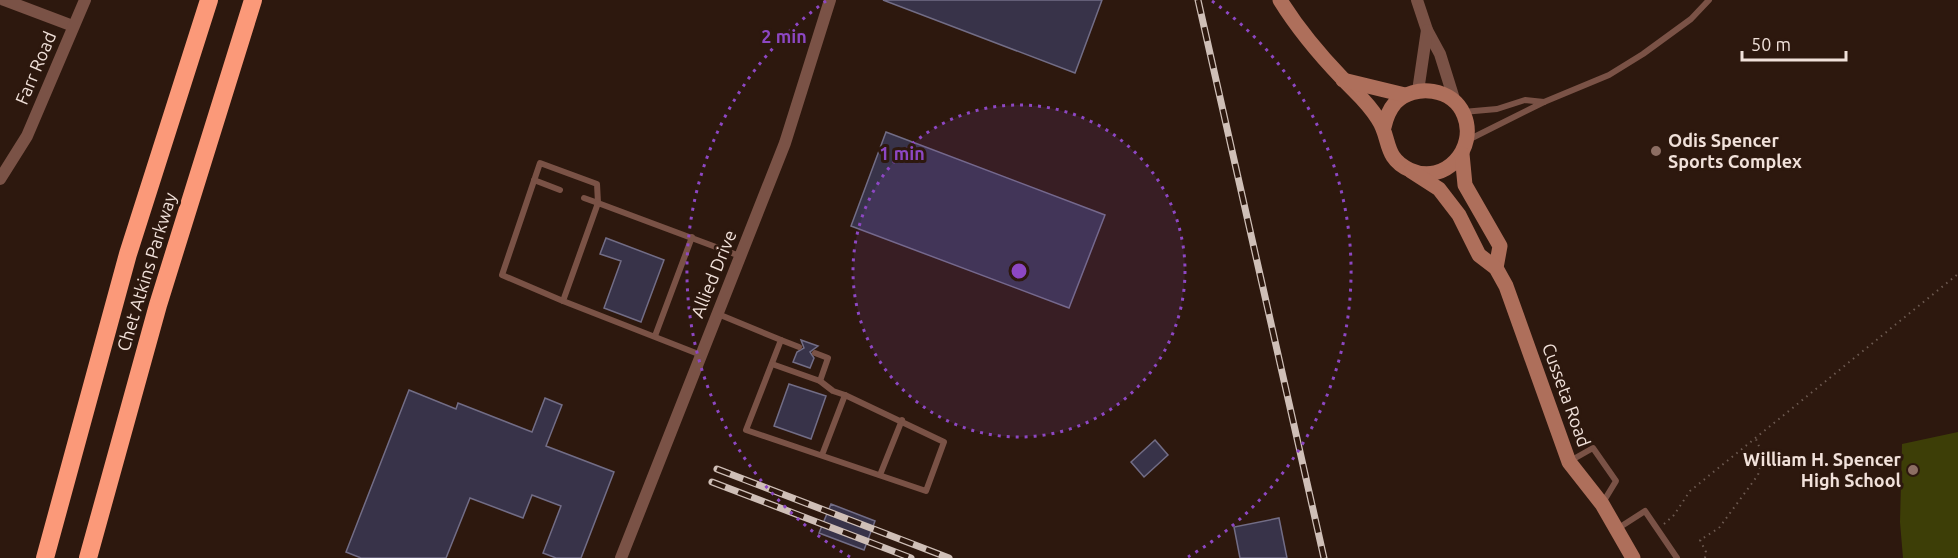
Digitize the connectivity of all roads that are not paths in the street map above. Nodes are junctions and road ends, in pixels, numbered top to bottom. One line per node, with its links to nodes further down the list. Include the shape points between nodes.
1 (4, 0): 9 (street)
2 (85, 0): 9 (street, Farr Road)
3 (209, 0): 42 (highway, Chet Atkins Parkway, via 128,254)
4 (253, 0): 43 (highway, Chet Atkins Parkway, via 158,305)
5 (830, 0): 24 (street, Allied Drive, via 785,143)
6 (1280, 0): 11 (street, via 1298,28)
7 (1417, 0): 10 (street, Cusseta Road)
8 (1709, 0): 13 (lane, via 1691,19 1643,54 1609,75)
9 (73, 26): 18 (street, Farr Road, via 27,136)
10 (1427, 30): 12 (street, Cusseta Road); 14 (street, Cusseta Road)
11 (1343, 80): 12 (street); 15 (street, via 1366,100)
12 (1412, 93): 14 (street, via 1444,94); 15 (street, Cusseta Road, via 1395,103)
13 (1544, 102): 14 (lane, via 1525,100 1497,109); 16 (lane)
14 (1459, 107): 16 (street, Cusseta Road, via 1468,126)
15 (1384, 127): 17 (street, Cusseta Road, via 1390,153)
16 (1465, 147): 17 (street, via 1452,165 1440,172); 25 (street, Cusseta Road, via 1465,185 1500,246)
17 (1411, 171): 25 (street, Cusseta Road, via 1439,189 1459,215 1479,255)
18 (0, 179)
19 (534, 180): 20 (lane); 22 (lane, via 540,163 597,184); 26 (lane, via 502,275)
20 (560, 189)
21 (584, 198): 22 (lane)
22 (598, 203): 23 (lane); 26 (lane)
23 (692, 237): 24 (lane); 28 (lane)
24 (741, 256): 27 (street, Allied Drive)
25 (1496, 268): 38 (street, Cusseta Road, via 1506,286)
26 (563, 301): 28 (lane)
27 (718, 314): 29 (lane); 32 (street, Allied Drive)
28 (655, 336): 32 (lane)
29 (781, 340): 30 (lane); 33 (lane)
30 (799, 347)
31 (815, 353): 34 (lane, via 828,358)
32 (701, 355): 44 (street, Allied Drive)
33 (772, 364): 34 (lane); 37 (lane, via 746,430)
34 (820, 381): 35 (lane)
35 (845, 395): 36 (lane); 37 (lane)
36 (902, 420): 39 (lane); 39 (lane, via 944,442 926,491)
37 (822, 455): 39 (lane)
38 (1569, 462): 40 (street, Cusseta Road); 40 (lane, via 1593,448 1616,481)
39 (880, 475)
40 (1602, 504): 41 (street, Cusseta Road)
41 (1616, 529): 45 (street, Cusseta Road); 46 (lane, via 1645,511)
42 (45, 558)
43 (88, 558)
44 (621, 558)
45 (1633, 558)
46 (1677, 558)

